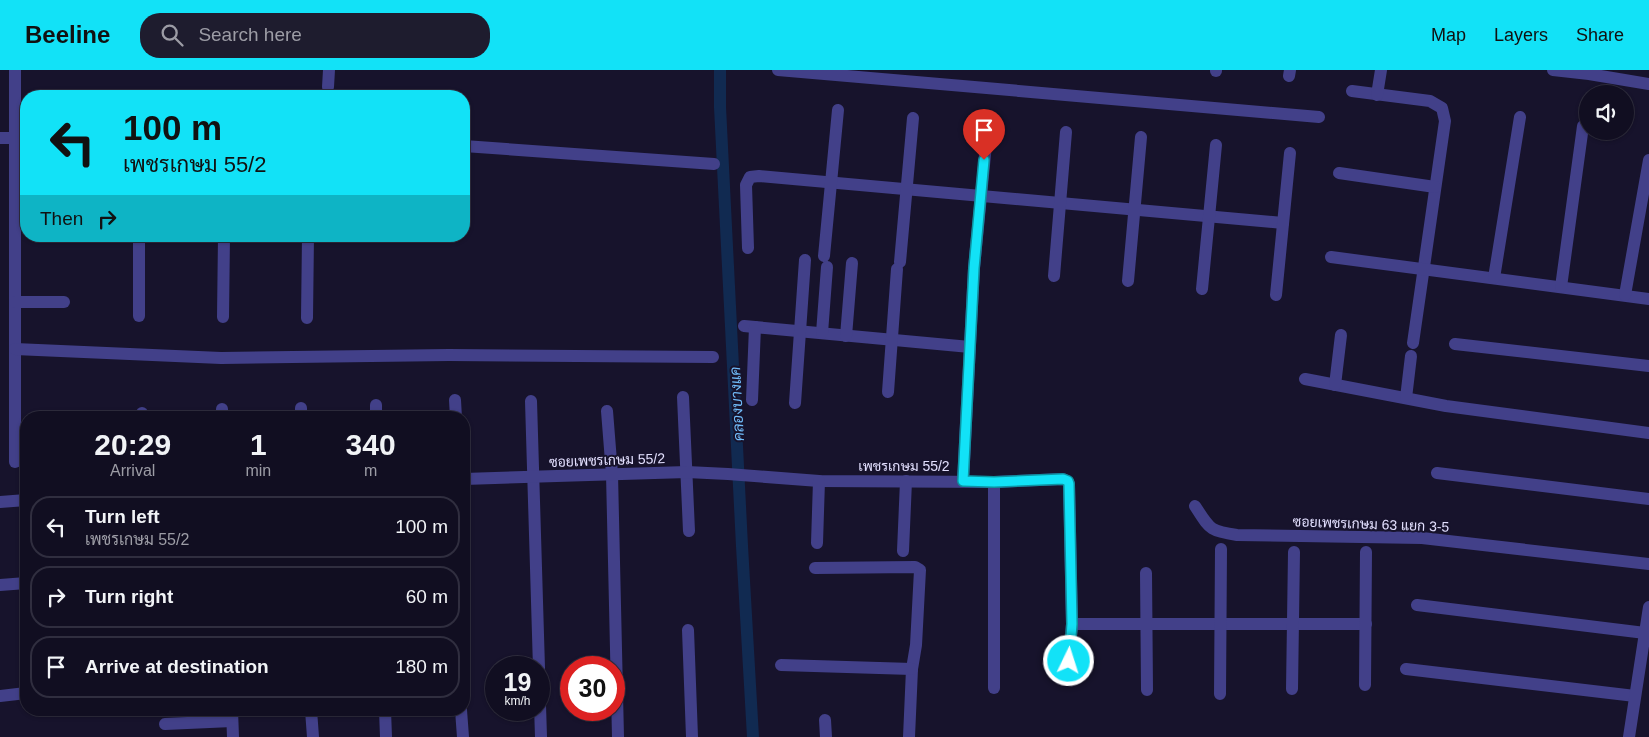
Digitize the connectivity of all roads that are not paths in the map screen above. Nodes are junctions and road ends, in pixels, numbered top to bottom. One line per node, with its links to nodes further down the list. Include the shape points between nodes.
1 (15, 70): 15 (street)
2 (328, 70): 7 (street)
3 (778, 70): 11 (street)
4 (1381, 70): 9 (street)
5 (1553, 70): 6 (street)
6 (1649, 84)
7 (328, 87)
8 (1352, 92): 9 (street)
9 (1377, 95): 29 (street, via 1430,100 1442,108 1445,121)
10 (838, 110): 28 (street)
11 (1319, 117)
12 (1520, 117): 45 (street)
13 (913, 118): 30 (street)
14 (988, 124): 31 (street)
15 (20, 127)
16 (1066, 132): 32 (street)
17 (1141, 137): 33 (street)
18 (0, 138): 19 (street)
19 (20, 138)
20 (1581, 140): 47 (street)
21 (1216, 145): 34 (street)
22 (470, 146): 25 (street)
23 (1290, 153): 35 (street)
24 (1649, 160): 50 (street)
25 (714, 164)
26 (20, 165): 52 (street)
27 (1339, 173): 29 (street)
28 (831, 182): 30 (street); 39 (street, via 750,177 746,185); 58 (street)
29 (1435, 187): 43 (street)
30 (906, 189): 31 (street); 61 (street)
31 (981, 195): 32 (street); 63 (street)
32 (1061, 203): 33 (street); 44 (street)
33 (1134, 209): 34 (street); 46 (street)
34 (1209, 216): 35 (street); 48 (street)
35 (1283, 223): 49 (street)
36 (139, 242): 54 (street)
37 (224, 242): 55 (street)
38 (308, 242): 56 (street)
39 (748, 248)
40 (1332, 257): 43 (street)
41 (805, 260): 57 (street)
42 (852, 263): 60 (street)
43 (1422, 269): 45 (street); 71 (street)
44 (1054, 276)
45 (1494, 278): 47 (street)
46 (1128, 281)
47 (1561, 287): 50 (street)
48 (1202, 289)
49 (1276, 295)
50 (1625, 296): 51 (street)
51 (1649, 299)
52 (15, 302): 53 (street); 64 (street)
53 (64, 302)
54 (139, 316)
55 (223, 317)
56 (307, 318)
57 (800, 331): 58 (street); 73 (street, via 749,326); 75 (street)
58 (822, 333): 60 (street)
59 (1342, 335): 68 (street)
60 (846, 336): 61 (street)
61 (891, 340): 63 (street); 69 (street)
62 (1455, 344): 66 (street)
63 (970, 347): 87 (street)
64 (15, 349): 65 (street, via 221,358); 79 (street)
65 (713, 357)
66 (1649, 366)
67 (1305, 379): 68 (street)
68 (1335, 385): 71 (street)
69 (888, 392)
70 (683, 397): 80 (street)
71 (1406, 398): 78 (street)
72 (455, 400): 76 (street)
73 (752, 400)
74 (530, 401): 84 (street)
75 (795, 403)
76 (456, 411)
77 (607, 411): 82 (street)
78 (1649, 433)
79 (15, 462)
80 (687, 472): 82 (street, ซอยเพชรเกษม 55/2); 83 (street, ซอยเพชรเกษม 55/2); 94 (street)
81 (1437, 473): 90 (street)
82 (612, 474): 84 (street, ซอยเพชรเกษม 55/2); 139 (street)
83 (751, 476): 86 (street, เพชรเกษม 55/2)
84 (533, 477): 85 (street, ซอยเพชรเกษม 55/2); 114 (street)
85 (470, 479)
86 (819, 481): 88 (street, เพชรเกษม 55/2); 95 (street)
87 (963, 481): 88 (street, เพชรเกษม 55/2); 89 (street, เพชรเกษม 55/2)
88 (906, 482): 97 (street)
89 (994, 482): 107 (street, เพชรเกษม 55/2, via 1068,481); 120 (street)
90 (1649, 499)
91 (20, 500): 92 (street)
92 (0, 502)
93 (1195, 506): 100 (street, ซอยเพชรเกษม 63 แยก 3-5, via 1211,530 1237,536 1422,538)
94 (689, 531)
95 (817, 543)
96 (1221, 549): 109 (street)
97 (903, 551)
98 (1294, 552): 110 (street)
99 (1366, 552): 111 (street)
100 (1649, 564)
101 (815, 568): 116 (street, via 914,567 920,570)
102 (1146, 573): 108 (street)
103 (20, 583): 104 (street)
104 (0, 585)
105 (1417, 605): 113 (street)
106 (1649, 607): 113 (street)
107 (1072, 624): 108 (street); 118 (street, เพชรเกษม 55/2)
108 (1146, 624): 109 (street); 122 (street)
109 (1220, 624): 110 (street); 124 (street)
110 (1293, 624): 111 (street); 121 (street)
111 (1366, 624): 119 (street)
112 (688, 630): 140 (street)
113 (1645, 633): 126 (street)
114 (538, 656)
115 (781, 665): 116 (street)
116 (912, 669): 142 (street)
117 (1406, 669): 126 (street)
118 (1068, 679)
119 (1365, 685)
120 (994, 688)
121 (1292, 689)
122 (1147, 690)
123 (20, 694): 125 (street)
124 (1220, 694)
125 (0, 696)
126 (1635, 696): 143 (street)
127 (232, 716): 133 (street); 134 (street)
128 (311, 716): 135 (street)
129 (385, 716): 136 (street)
130 (461, 716): 137 (street)
131 (825, 720): 141 (street)
132 (540, 721): 138 (street)
133 (165, 724)
134 (233, 737)
135 (312, 737)
136 (386, 737)
137 (463, 737)
138 (541, 737)
139 (618, 737)
140 (692, 737)
141 (826, 737)
142 (909, 737)
143 (1629, 737)

